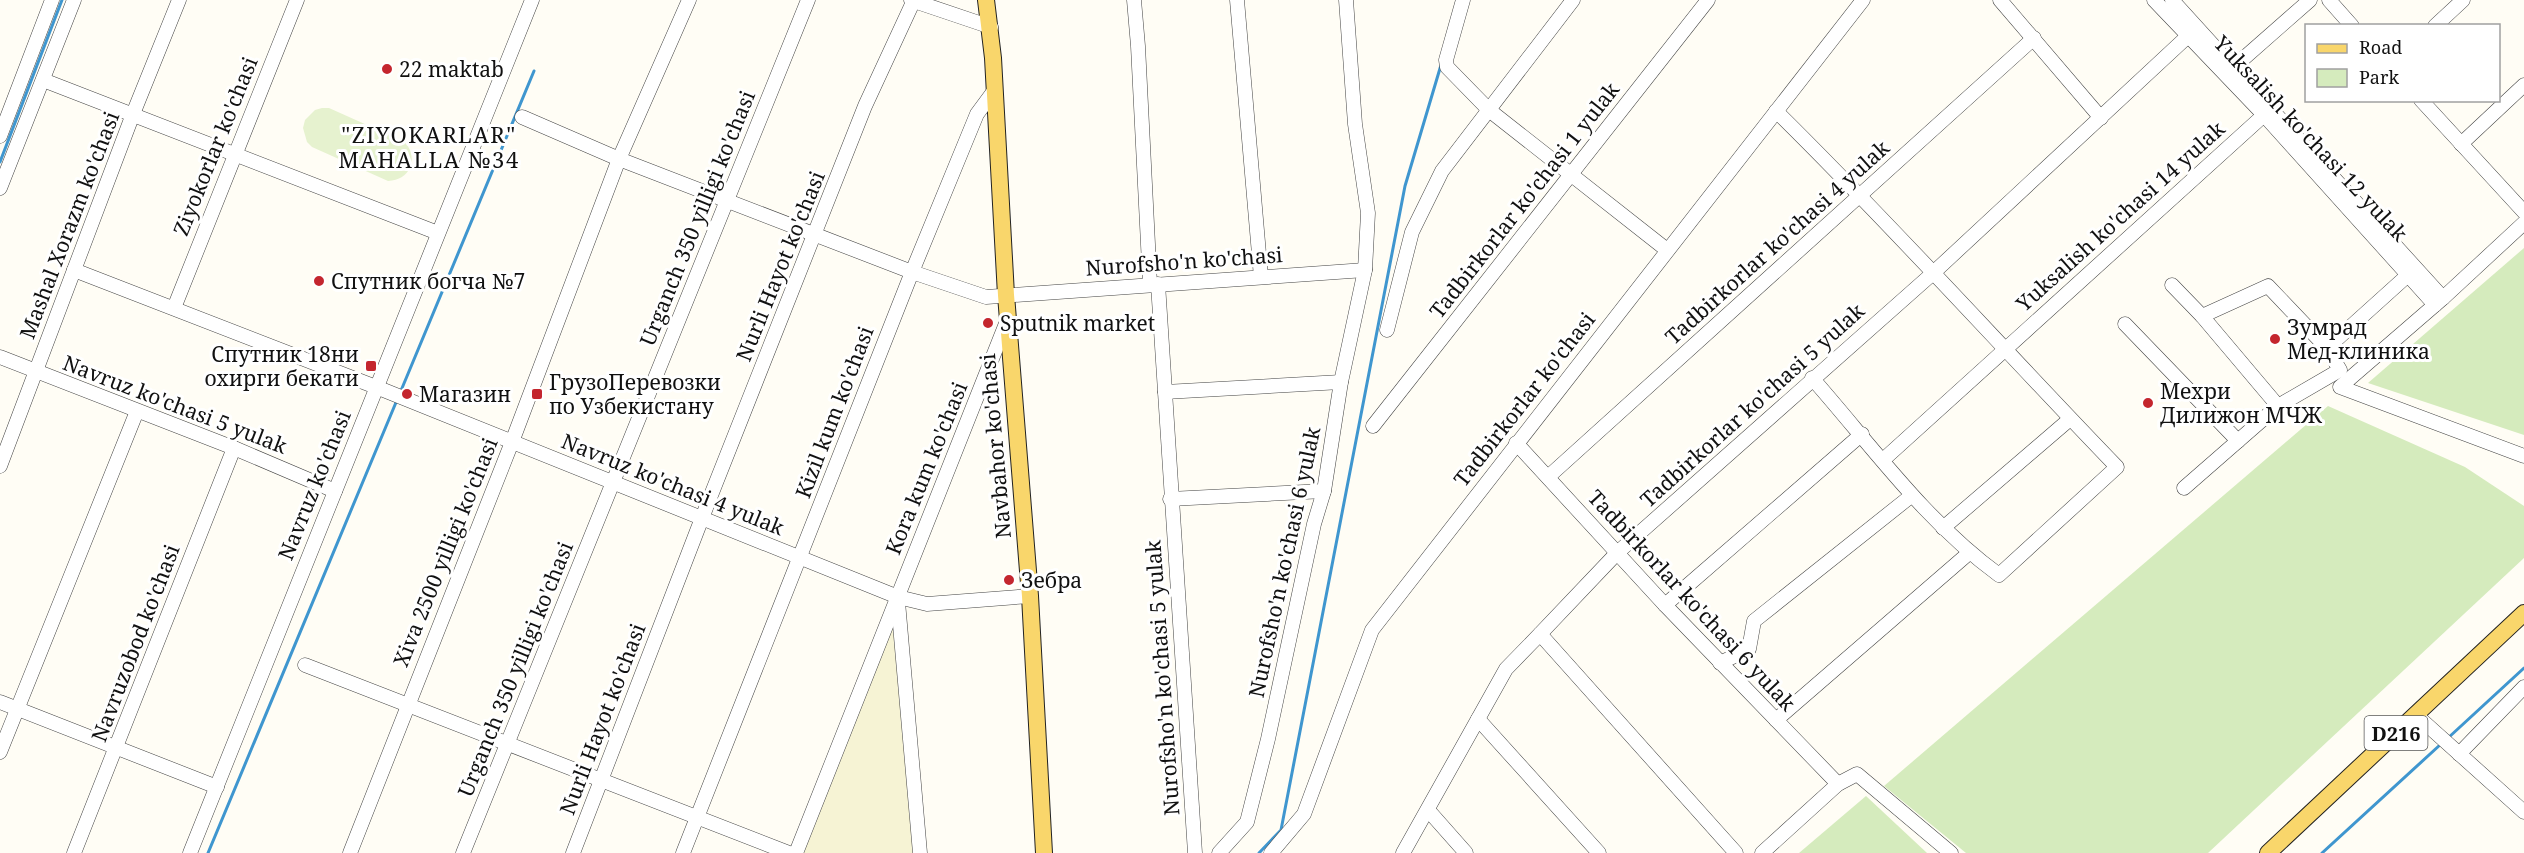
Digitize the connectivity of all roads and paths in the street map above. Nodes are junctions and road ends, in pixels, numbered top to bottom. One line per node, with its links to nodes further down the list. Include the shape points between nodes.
1 (52, 0): 39 (street)
2 (74, 0): 29 (street)
3 (179, 0): 35 (street, Mashal Xorazm ko'chasi)
4 (297, 0): 41 (street, Ziyokorlar ko'chasi)
5 (532, 0): 49 (street, Navruz ko'chasi)
6 (689, 0): 42 (street, Xiva 2500 yilligi ko'chasi)
7 (808, 0): 46 (street, Urganch 350 yilligi ko'chasi)
8 (913, 0): 25 (street); 50 (street, Nurli Hayot ko'chasi, via 865,106)
9 (986, 0): 25 (main road, Navbahor ko'chasi)
10 (1134, 0): 58 (street, Nurofsho'n ko'chasi 5 yulak)
11 (1237, 0): 57 (street)
12 (1346, 0): 53 (street, Nurofsho'n ko'chasi 6 yulak, via 1355,124 1368,213)
13 (1463, 0): 33 (street, via 1447,67)
14 (1573, 0): 33 (street)
15 (1708, 0): 43 (street, Tadbirkorlar ko'chasi 1 yulak)
16 (1863, 0): 34 (street, Tadbirkorlar ko'chasi)
17 (2000, 0): 27 (street)
18 (2154, 0): 26 (street, Yuksalish ko'chasi 12 yulak)
19 (2172, 0): 28 (street, Yuksalish ko'chasi 12 yulak)
20 (2310, 0): 28 (street)
21 (2329, 0): 23 (street)
22 (2463, 0): 24 (street)
23 (2350, 24)
24 (2438, 24)
25 (990, 27): 31 (main road, Navbahor ko'chasi)
26 (2188, 36): 28 (street, Yuksalish ko'chasi 12 yulak); 38 (street, Tadbirkorlar ko'chasi 5 yulak)
27 (2034, 38): 38 (street); 45 (street, Tadbirkorlar ko'chasi 4 yulak)
28 (2229, 71): 36 (street, Yuksalish ko'chasi 12 yulak); 61 (street, Yuksalish ko'chasi 12 yulak)
29 (43, 80): 35 (street); 44 (street)
30 (2524, 85): 40 (street)
31 (994, 91): 54 (street, Kizil kum ko'chasi, via 977,114); 60 (main road, Navbahor ko'chasi)
32 (2423, 102): 40 (street)
33 (1489, 110): 43 (street); 66 (street, via 1442,171 1412,232)
34 (1776, 111): 45 (street); 51 (street, Tadbirkorlar ko'chasi)
35 (133, 114): 41 (street); 52 (street, Mashal Xorazm ko'chasi)
36 (2264, 115): 56 (street, Yuksalish ko'chasi 12 yulak); 67 (street, Yuksalish ko'chasi 14 yulak)
37 (522, 117): 42 (street, Nurofsho'n ko'chasi)
38 (2101, 118): 55 (street, Tadbirkorlar ko'chasi 5 yulak)
39 (0, 136)
40 (2461, 144): 47 (street)
41 (235, 154): 49 (street); 62 (street, Ziyokorlar ko'chasi)
42 (620, 159): 46 (street, Nurofsho'n ko'chasi); 83 (street, Xiva 2500 yilligi ko'chasi)
43 (1570, 174): 51 (street); 80 (street, Tadbirkorlar ko'chasi 1 yulak)
44 (0, 188)
45 (1861, 195): 55 (street); 89 (street, Tadbirkorlar ko'chasi 4 yulak)
46 (727, 201): 50 (street, Nurofsho'n ko'chasi); 90 (street, Urganch 350 yilligi ko'chasi)
47 (2524, 212)
48 (2524, 224): 61 (street)
49 (438, 233): 74 (street, Navruz ko'chasi)
50 (815, 235): 54 (street, Nurofsho'n ko'chasi); 96 (street, Nurli Hayot ko'chasi)
51 (1667, 249): 84 (street, Tadbirkorlar ko'chasi)
52 (74, 270): 62 (street, Navruz ko'chasi 4 yulak); 71 (street, Mashal Xorazm ko'chasi)
53 (1365, 270): 57 (street, Nurofsho'n ko'chasi); 73 (street, Nurofsho'n ko'chasi 6 yulak)
54 (912, 272): 60 (street, Nurofsho'n ko'chasi, via 987,297); 100 (street, Kizil kum ko'chasi)
55 (1932, 274): 67 (street); 72 (street, Tadbirkorlar ko'chasi 5 yulak)
56 (2408, 275): 61 (street, Yuksalish ko'chasi 12 yulak); 68 (street)
57 (1261, 277): 58 (street, Nurofsho'n ko'chasi)
58 (1154, 284): 60 (street, Nurofsho'n ko'chasi); 76 (street, Nurofsho'n ko'chasi 5 yulak)
59 (2172, 285): 63 (street)
60 (1006, 295): 64 (main road, Navbahor ko'chasi)
61 (2439, 302): 75 (street)
62 (174, 308): 74 (street, Navruz ko'chasi 4 yulak)
63 (2202, 316): 68 (street, via 2268,286); 77 (street)
64 (1008, 321): 101 (main road, Navbahor ko'chasi); 102 (street, Kora kum ko'chasi)
65 (2125, 324): 82 (street)
66 (1387, 330)
67 (2005, 348): 79 (street); 87 (street, Yuksalish ko'chasi 14 yulak)
68 (2327, 348): 70 (street)
69 (0, 357): 71 (street, Navruz ko'chasi 5 yulak)
70 (2340, 370): 75 (street); 77 (street)
71 (35, 372): 78 (street, Navruz ko'chasi 5 yulak); 88 (street, Mashal Xorazm ko'chasi)
72 (1812, 378): 81 (street); 98 (street, Tadbirkorlar ko'chasi 5 yulak)
73 (1341, 382): 76 (street); 93 (street, Nurofsho'n ko'chasi 6 yulak)
74 (376, 387): 83 (street, Navruz ko'chasi 4 yulak); 92 (street, Navruz ko'chasi)
75 (2340, 387): 86 (street)
76 (1165, 392): 95 (street, Nurofsho'n ko'chasi 5 yulak)
77 (2278, 406): 82 (street)
78 (137, 411): 85 (street, Navruz ko'chasi 5 yulak); 111 (street)
79 (2070, 418): 97 (street); 99 (street, via 2117,467 1999,575)
80 (1373, 426)
81 (1862, 434): 87 (street); 103 (street)
82 (2238, 441): 91 (street)
83 (512, 442): 90 (street, Navruz ko'chasi 4 yulak); 110 (street, Xiva 2500 yilligi ko'chasi)
84 (1516, 443): 89 (street, Tadbirkorlar ko'chasi 6 yulak); 137 (street, Tadbirkorlar ko'chasi, via 1372,630 1304,814)
85 (234, 448): 92 (street, Navruz ko'chasi 5 yulak); 116 (street, Navruzobod ko'chasi)
86 (2524, 456)
87 (1883, 460): 94 (street)
88 (0, 466)
89 (1548, 477): 98 (street, Tadbirkorlar ko'chasi 6 yulak)
90 (613, 483): 96 (street, Navruz ko'chasi 4 yulak); 115 (street, Urganch 350 yilligi ko'chasi)
91 (2184, 488)
92 (335, 491): 121 (street, Navruz ko'chasi)
93 (1324, 491): 95 (street); 136 (street, Nurofsho'n ko'chasi 6 yulak, via 1247,822)
94 (1911, 496): 97 (street); 106 (street, via 1754,621 1749,649)
95 (1170, 500): 135 (street, Nurofsho'n ko'chasi 5 yulak)
96 (702, 518): 100 (street, Navruz ko'chasi 4 yulak); 119 (street, Nurli Hayot ko'chasi)
97 (1943, 528): 99 (street)
98 (1617, 553): 103 (street, Tadbirkorlar ko'chasi 6 yulak); 105 (street, Tadbirkorlar ko'chasi 5 yulak)
99 (1969, 553): 114 (street)
100 (800, 557): 102 (street, Navruz ko'chasi 4 yulak); 124 (street, Kizil kum ko'chasi)
101 (1030, 596): 102 (street, Navruz ko'chasi 4 yulak, via 927,604); 134 (main road, Navbahor ko'chasi)
102 (898, 597): 132 (street, Kora kum ko'chasi); 133 (street, Kora kum ko'chasi)
103 (1665, 604): 106 (street, Tadbirkorlar ko'chasi 6 yulak)
104 (2524, 613): 112 (main road, D216)
105 (1540, 634): 113 (street, Tadbirkorlar ko'chasi 5 yulak, via 1506,669); 141 (street)
106 (1720, 663): 114 (street, Tadbirkorlar ko'chasi 6 yulak)
107 (305, 665): 110 (street)
108 (2524, 687): 118 (street)
109 (0, 702): 111 (street)
110 (408, 705): 115 (street); 127 (street, Xiva 2500 yilligi ko'chasi)
111 (17, 709): 116 (street); 117 (street)
112 (2416, 715): 118 (street); 144 (main road, D216)
113 (1478, 719): 122 (street, Tadbirkorlar ko'chasi 5 yulak); 140 (street)
114 (1776, 720): 120 (street, Tadbirkorlar ko'chasi 6 yulak)
115 (507, 744): 119 (street); 128 (street, Urganch 350 yilligi ko'chasi)
116 (117, 748): 121 (street); 125 (street, Navruzobod ko'chasi)
117 (0, 752)
118 (2459, 754): 123 (street)
119 (601, 780): 124 (street); 129 (street, Nurli Hayot ko'chasi)
120 (1838, 784): 142 (street); 143 (street, via 1857,774)
121 (217, 787): 126 (street, Navruz ko'chasi)
122 (1428, 810): 138 (street, Tadbirkorlar ko'chasi 5 yulak); 139 (street)
123 (2524, 812)
124 (698, 817): 130 (street, Kizil kum ko'chasi); 131 (street)
125 (74, 853)
126 (190, 853)
127 (350, 853)
128 (463, 853)
129 (573, 853)
130 (683, 853)
131 (789, 853)
132 (796, 853)
133 (920, 853)
134 (1044, 853)
135 (1195, 853)
136 (1220, 853)
137 (1271, 853)
138 (1403, 853)
139 (1466, 853)
140 (1599, 853)
141 (1736, 853)
142 (1762, 853)
143 (1951, 853)
144 (2268, 853)

